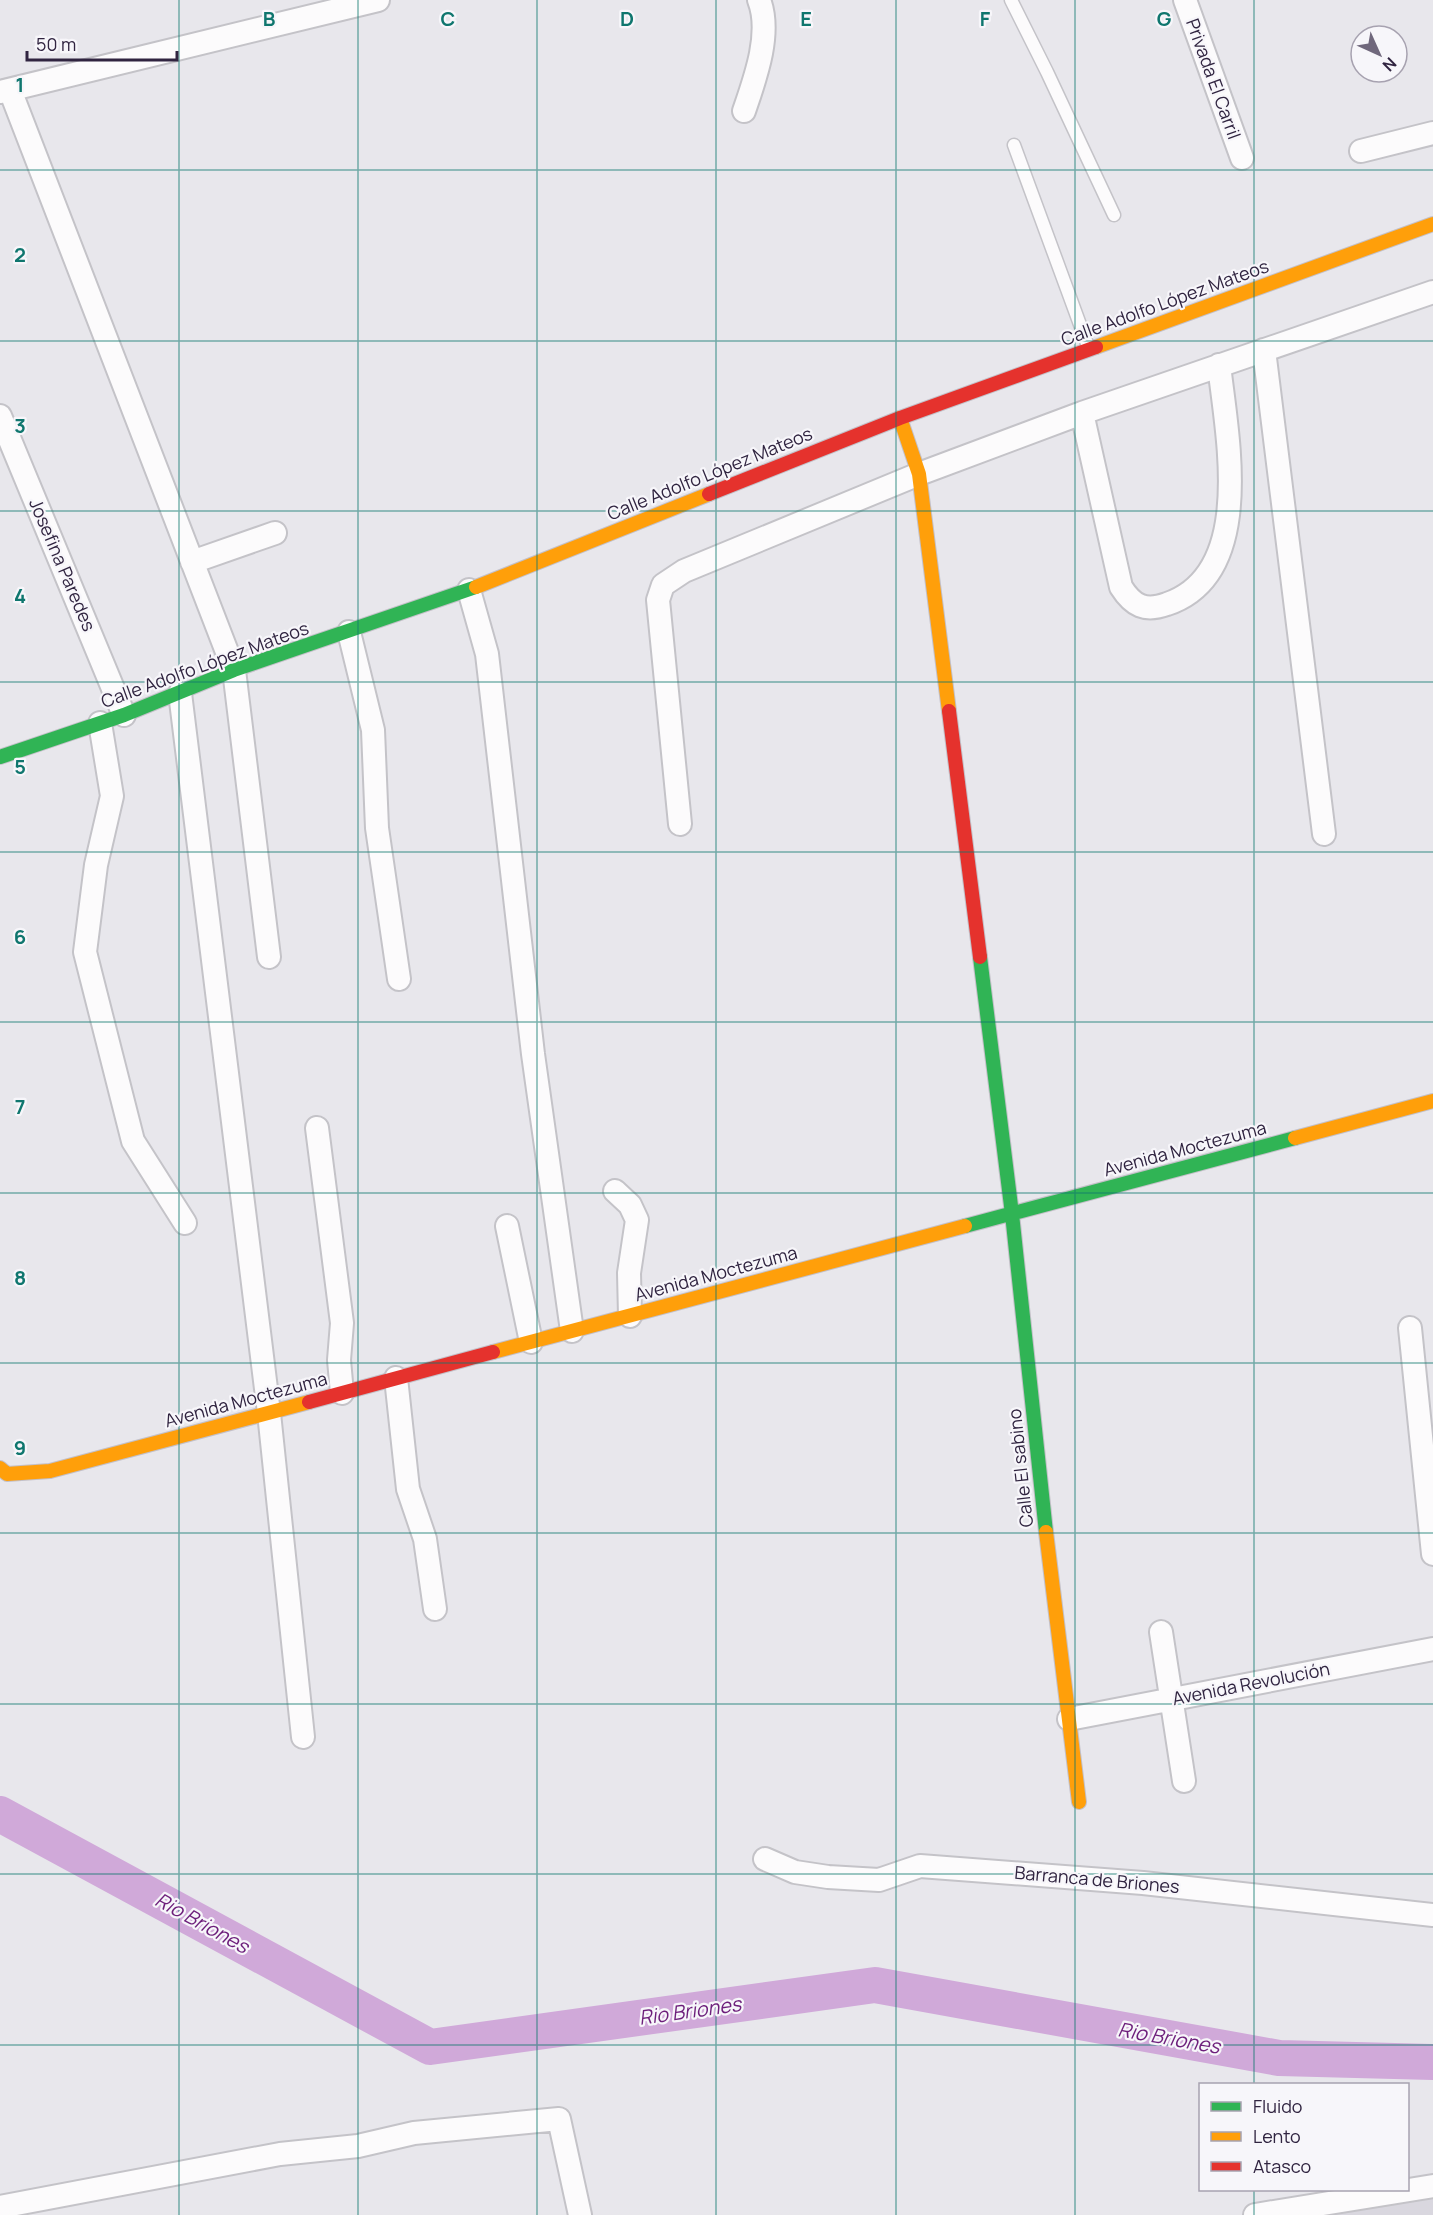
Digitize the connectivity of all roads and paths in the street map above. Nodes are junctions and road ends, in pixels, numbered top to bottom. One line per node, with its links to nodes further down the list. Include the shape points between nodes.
1 (378, 0): 5 (street)
2 (759, 0): 6 (street, via 764,11 761,64)
3 (1011, 0): 11 (lane)
4 (1185, 0): 10 (street, Privada El Carril)
5 (5, 91): 22 (street)
6 (744, 111)
7 (1433, 134): 9 (street)
8 (1014, 145): 14 (lane)
9 (1361, 151)
10 (1242, 158)
11 (1114, 215)
12 (1433, 224): 14 (street, Calle Adolfo López Mateos)
13 (1433, 292): 15 (street)
14 (1089, 350): 19 (street, Calle Adolfo López Mateos)
15 (1264, 350): 16 (street); 31 (street)
16 (1219, 365): 17 (street); 17 (street, via 1230,512 1221,549 1203,580 1185,598 1163,606 1143,607 1130,602 1121,588)
17 (1082, 413): 20 (street)
18 (0, 416): 27 (street, Josefina Paredes)
19 (900, 418): 20 (street, Calle El sabino); 23 (street, Calle Adolfo López Mateos)
20 (919, 474): 30 (street, via 684,571 663,585 658,600); 37 (street, Calle El sabino)
21 (275, 533): 22 (street)
22 (192, 562): 25 (street)
23 (469, 590): 24 (street, Calle Adolfo López Mateos); 42 (street, via 487,654 533,1054)
24 (349, 632): 25 (street, Calle Adolfo López Mateos); 33 (street, via 373,730 377,828)
25 (234, 670): 26 (street, Calle Adolfo López Mateos); 32 (street)
26 (180, 693): 27 (street, Calle Adolfo López Mateos); 46 (street)
27 (124, 715): 28 (street, Calle Adolfo López Mateos)
28 (100, 723): 29 (street, Calle Adolfo López Mateos); 38 (street, via 112,796 96,865 86,952 133,1141)
29 (0, 757)
30 (680, 824)
31 (1324, 834)
32 (269, 957)
33 (399, 979)
34 (1433, 1101): 37 (street, Avenida Moctezuma)
35 (317, 1128): 45 (street, via 342,1323)
36 (615, 1191): 40 (street, via 630,1205 637,1220 629,1273)
37 (1012, 1214): 40 (street, Avenida Moctezuma); 53 (street, Calle El sabino)
38 (184, 1223)
39 (507, 1226): 43 (street)
40 (630, 1316): 42 (street, Avenida Moctezuma)
41 (1410, 1328): 48 (street)
42 (572, 1332): 43 (street, Avenida Moctezuma)
43 (531, 1342): 44 (street, Avenida Moctezuma)
44 (396, 1378): 45 (street, Avenida Moctezuma); 49 (street, via 408,1489 425,1539)
45 (342, 1393): 46 (street, Avenida Moctezuma)
46 (269, 1413): 47 (street, Avenida Moctezuma, via 50,1471); 54 (street)
47 (3, 1471)
48 (1433, 1554)
49 (435, 1609)
50 (1161, 1632): 52 (street)
51 (1433, 1649): 52 (street, Avenida Revolución)
52 (1170, 1700): 53 (street, Avenida Revolución); 55 (street)
53 (1069, 1719): 56 (street, Calle El sabino)
54 (303, 1737)
55 (1184, 1781)
56 (1079, 1802)
57 (765, 1859): 58 (street, Barranca de Briones, via 795,1872 828,1877 879,1880 921,1866 1143,1883)
58 (1433, 1915)
59 (1433, 2186): 60 (street)
60 (1409, 2190)
61 (1402, 2191): 64 (street)
62 (0, 2207): 63 (street, via 280,2154 358,2145 414,2133 559,2119)
63 (580, 2215)
64 (1255, 2215)

